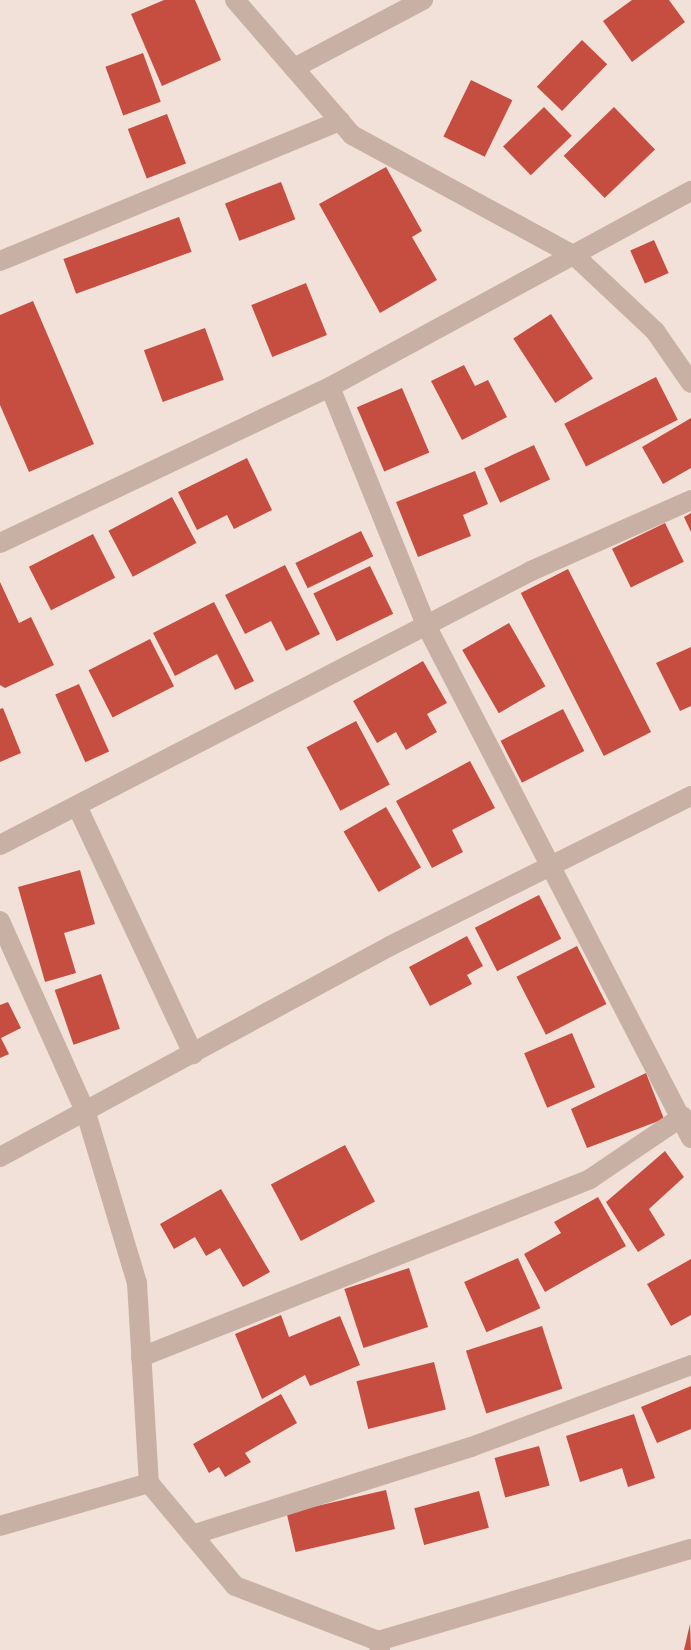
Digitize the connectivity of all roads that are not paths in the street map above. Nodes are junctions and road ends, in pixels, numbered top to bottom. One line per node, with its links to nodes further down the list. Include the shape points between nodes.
1 (235, 0): 3 (street)
2 (423, 0): 3 (street)
3 (294, 68): 4 (street)
4 (340, 121): 6 (street, via 352,135); 7 (street)
5 (691, 191): 6 (street)
6 (575, 256): 8 (street, via 655,331); 9 (street)
7 (0, 261)
8 (691, 383)
9 (330, 387): 11 (street); 12 (street)
10 (691, 500): 12 (street, via 531,571)
11 (0, 543)
12 (427, 627): 14 (street); 16 (street)
13 (691, 796): 16 (street)
14 (77, 806): 15 (street); 18 (street)
15 (0, 845)
16 (548, 867): 18 (street); 20 (street)
17 (0, 921): 19 (street)
18 (193, 1054): 19 (street)
19 (86, 1113): 22 (street); 23 (street, via 137,1283)
20 (683, 1116): 21 (street); 23 (street, via 590,1179)
21 (691, 1138)
22 (0, 1157)
23 (141, 1357): 25 (street)
24 (691, 1365): 27 (street, via 471,1447)
25 (149, 1483): 26 (street); 27 (street)
26 (0, 1526)
27 (192, 1535): 29 (street, via 235,1586)
28 (691, 1549): 29 (street)
29 (379, 1646)

